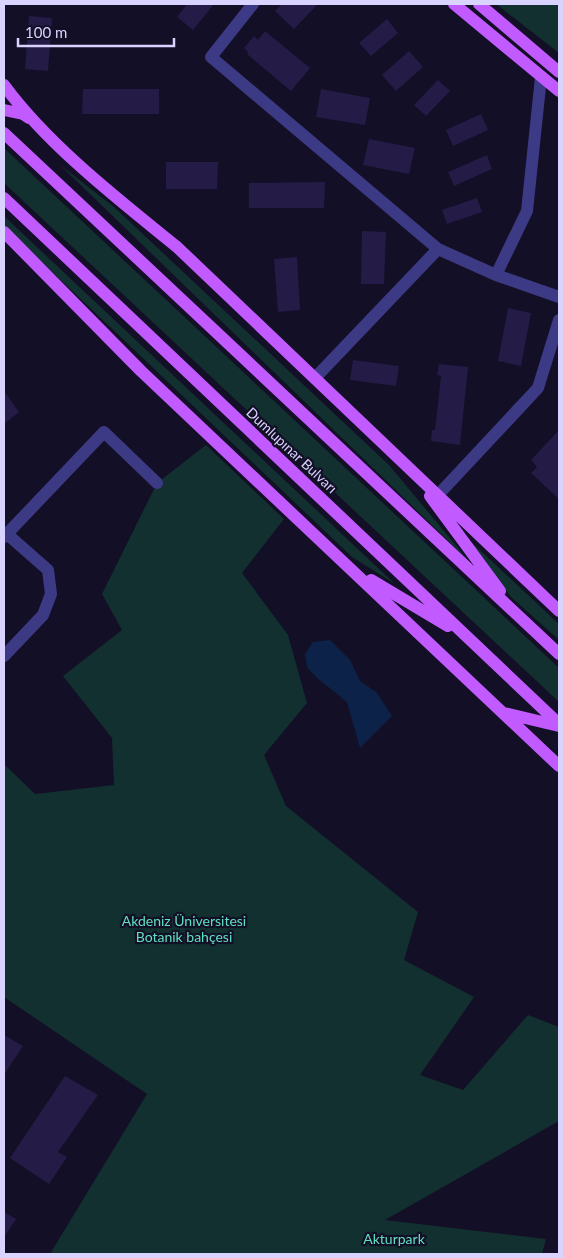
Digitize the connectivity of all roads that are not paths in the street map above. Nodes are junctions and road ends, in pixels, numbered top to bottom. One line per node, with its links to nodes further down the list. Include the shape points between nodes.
1 (253, 4): 13 (street, via 211,57)
2 (454, 4): 5 (main road)
3 (479, 4): 4 (main road)
4 (559, 72)
5 (541, 77): 7 (main road); 14 (street, via 527,211)
6 (4, 85): 9 (main road)
7 (559, 91)
8 (4, 110): 9 (main road, via 24,114)
9 (36, 123): 17 (main road, via 118,200 177,247)
10 (4, 133): 24 (main road)
11 (4, 198): 25 (main road, Dumlupınar Bulvarı)
12 (4, 232): 22 (main road, via 141,371)
13 (438, 249): 14 (street); 17 (street)
14 (496, 275): 15 (street)
15 (559, 297)
16 (559, 320): 20 (street, via 538,388)
17 (315, 378): 18 (main road)
18 (410, 468): 20 (main road); 24 (main road)
19 (157, 483): 21 (street, via 104,432)
20 (438, 495): 23 (main road)
21 (5, 535): 27 (street, via 48,570 51,594 43,615)
22 (349, 567): 25 (main road); 28 (main road)
23 (559, 611)
24 (519, 616): 26 (main road)
25 (468, 638): 29 (main road, Dumlupınar Bulvarı)
26 (559, 654)
27 (4, 656)
28 (504, 713): 29 (main road); 30 (main road)
29 (559, 725)
30 (559, 766)

